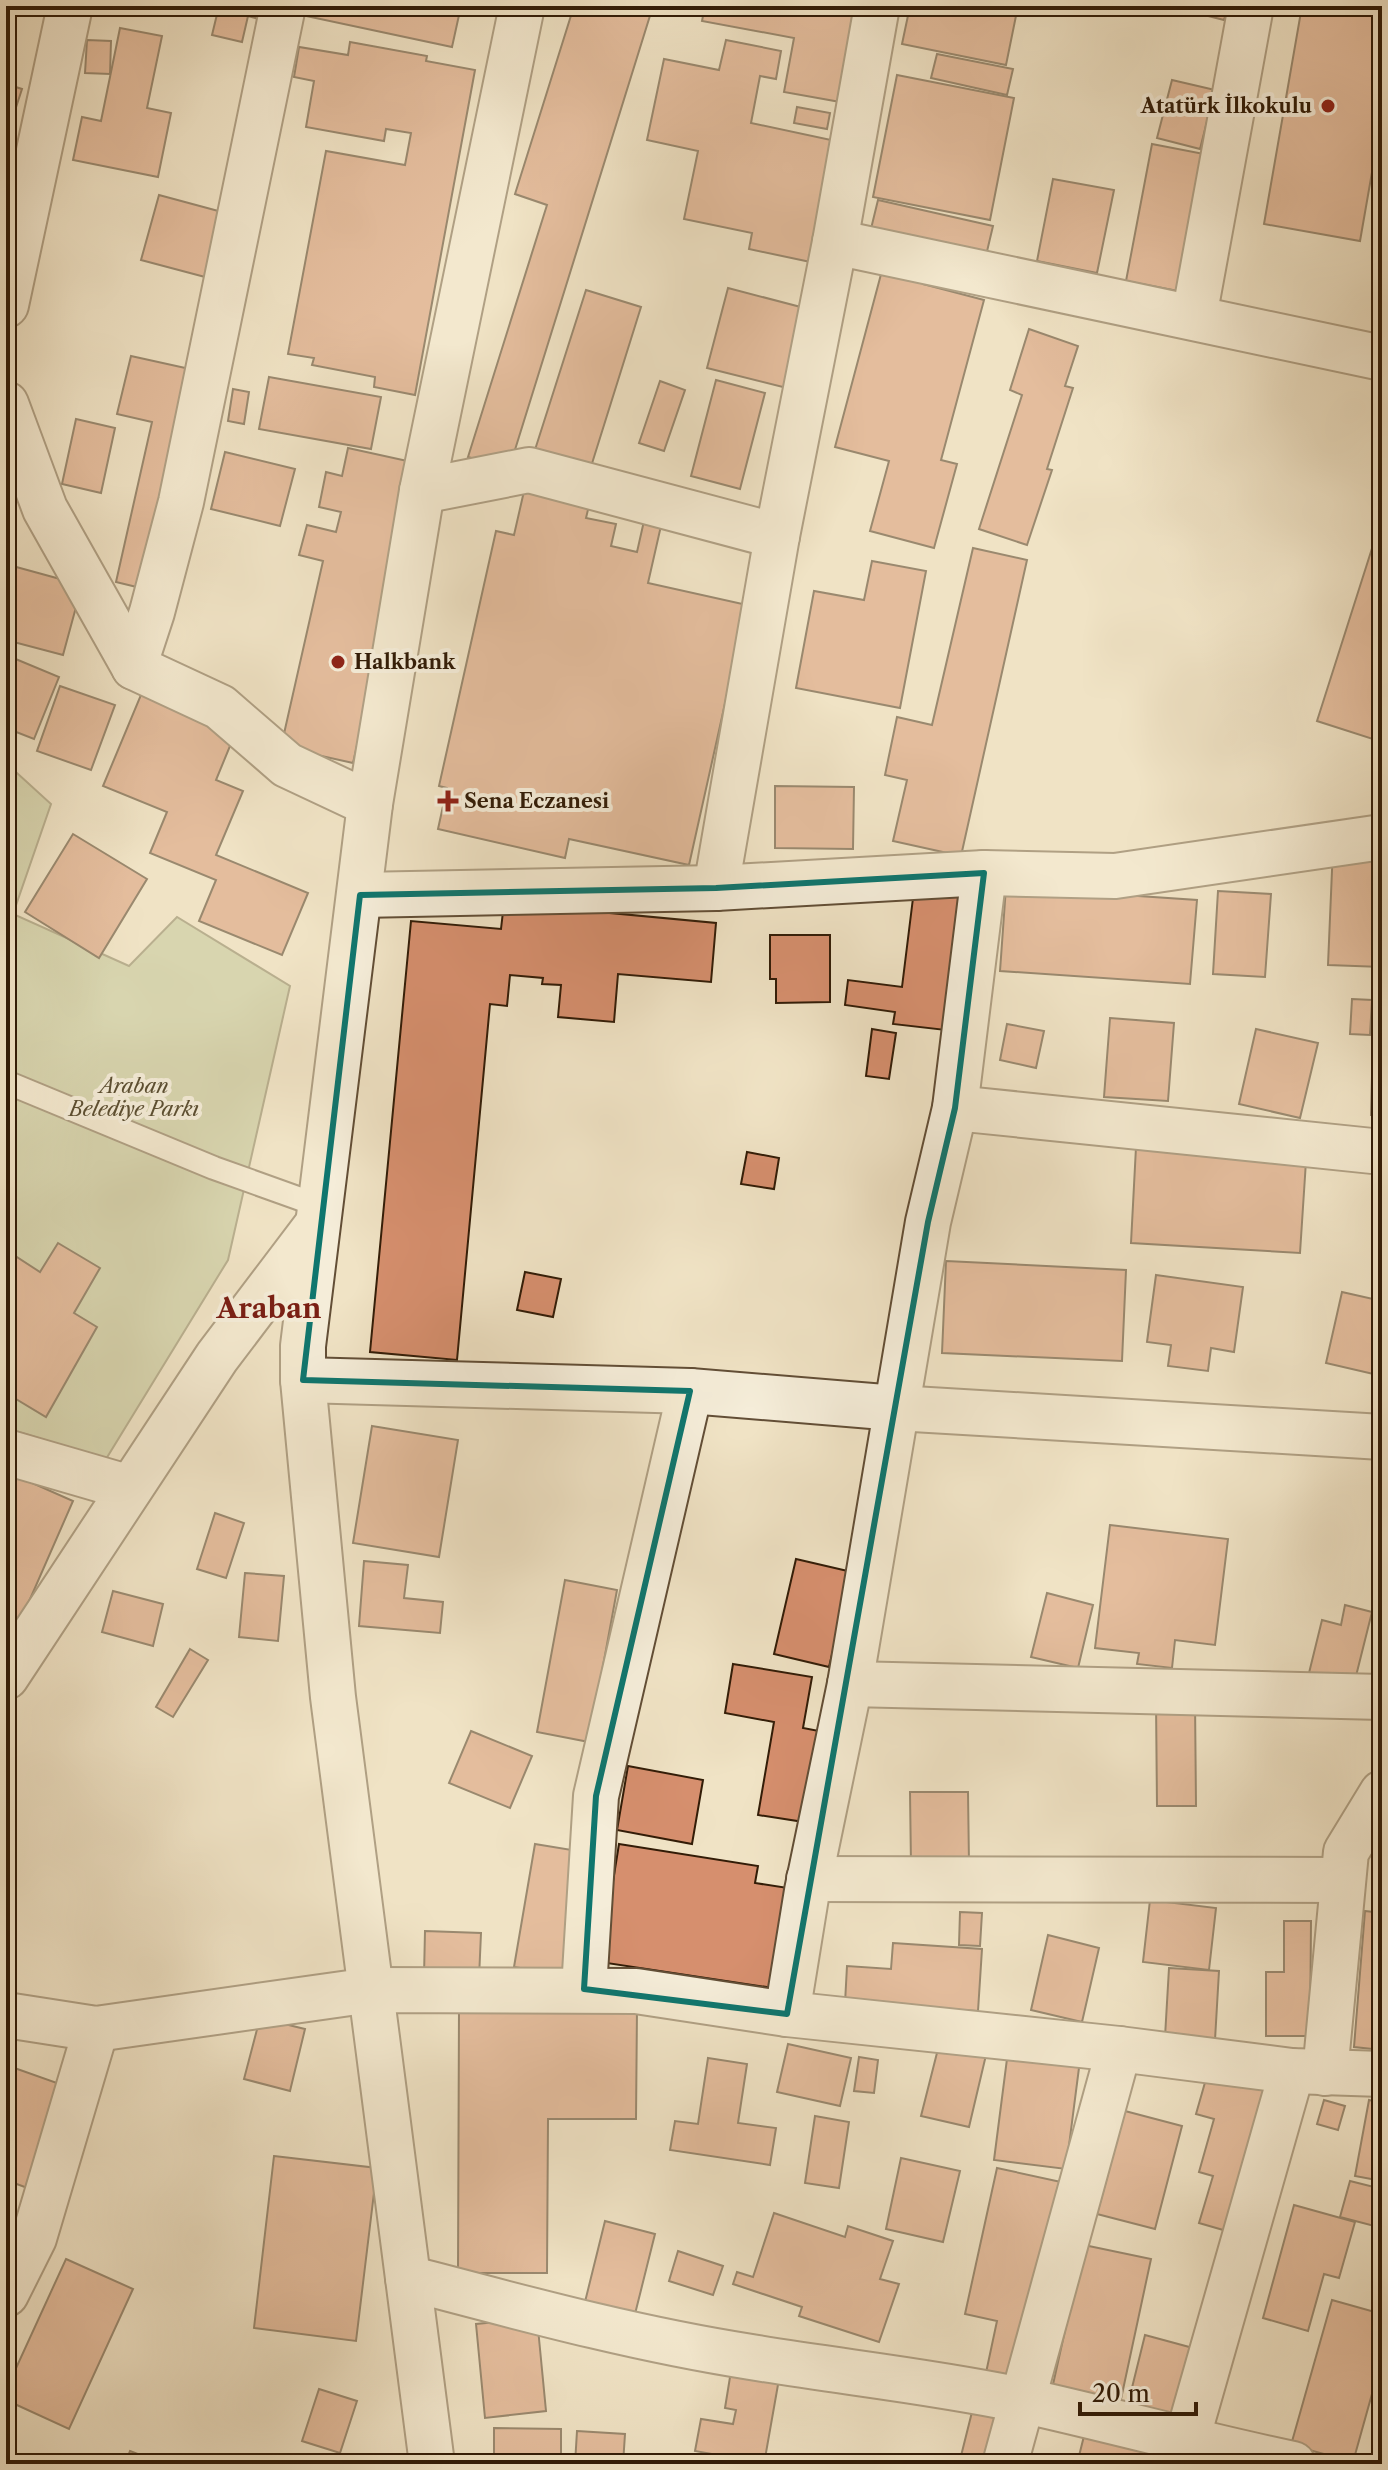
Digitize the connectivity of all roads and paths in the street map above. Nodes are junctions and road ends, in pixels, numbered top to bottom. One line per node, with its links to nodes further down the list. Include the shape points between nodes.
1 (70, 6): 7 (street)
2 (283, 6): 14 (street, via 181,502)
3 (522, 6): 11 (street)
4 (877, 6): 6 (street)
5 (1251, 6): 8 (street)
6 (835, 242): 8 (street); 13 (street)
7 (6, 305)
8 (1194, 317): 9 (street)
9 (1382, 358)
10 (6, 404): 12 (street)
11 (422, 491): 13 (street, via 529,470); 15 (street)
12 (26, 504): 14 (street)
13 (777, 536): 18 (street)
14 (134, 667): 15 (street, via 220,707 287,765)
15 (370, 804): 19 (street)
16 (1382, 837): 17 (street, via 1115,876)
17 (984, 873): 18 (street); 21 (street)
18 (716, 888): 19 (street)
19 (360, 895): 23 (street)
20 (6, 1082): 23 (lane)
21 (955, 1108): 22 (street); 26 (street, via 928,1222)
22 (1382, 1152)
23 (318, 1215): 24 (street); 29 (street)
24 (303, 1380): 25 (street); 37 (street, via 333,1697)
25 (690, 1391): 26 (street); 36 (street, via 596,1796)
26 (896, 1408): 27 (street); 31 (street)
27 (1382, 1437)
28 (6, 1452): 29 (street)
29 (130, 1488): 30 (street)
30 (6, 1677)
31 (850, 1684): 32 (street); 34 (street)
32 (1382, 1697)
33 (1382, 1793): 35 (street, via 1346,1852)
34 (809, 1879): 35 (street); 38 (street)
35 (1342, 1880): 42 (street)
36 (584, 1989): 37 (street); 38 (street, via 636,1991)
37 (371, 1990): 40 (street); 44 (street)
38 (787, 2014): 41 (street)
39 (6, 2015): 40 (street)
40 (96, 2029): 45 (street, via 34,2238)
41 (1119, 2049): 42 (street); 46 (street)
42 (1309, 2072): 43 (street); 47 (street)
43 (1382, 2074)
44 (408, 2278): 46 (street, via 593,2327); 48 (street)
45 (6, 2294)
46 (1021, 2401): 47 (street); 49 (street)
47 (1184, 2453): 50 (street)
48 (432, 2464)
49 (1005, 2464)
50 (1293, 2464)

